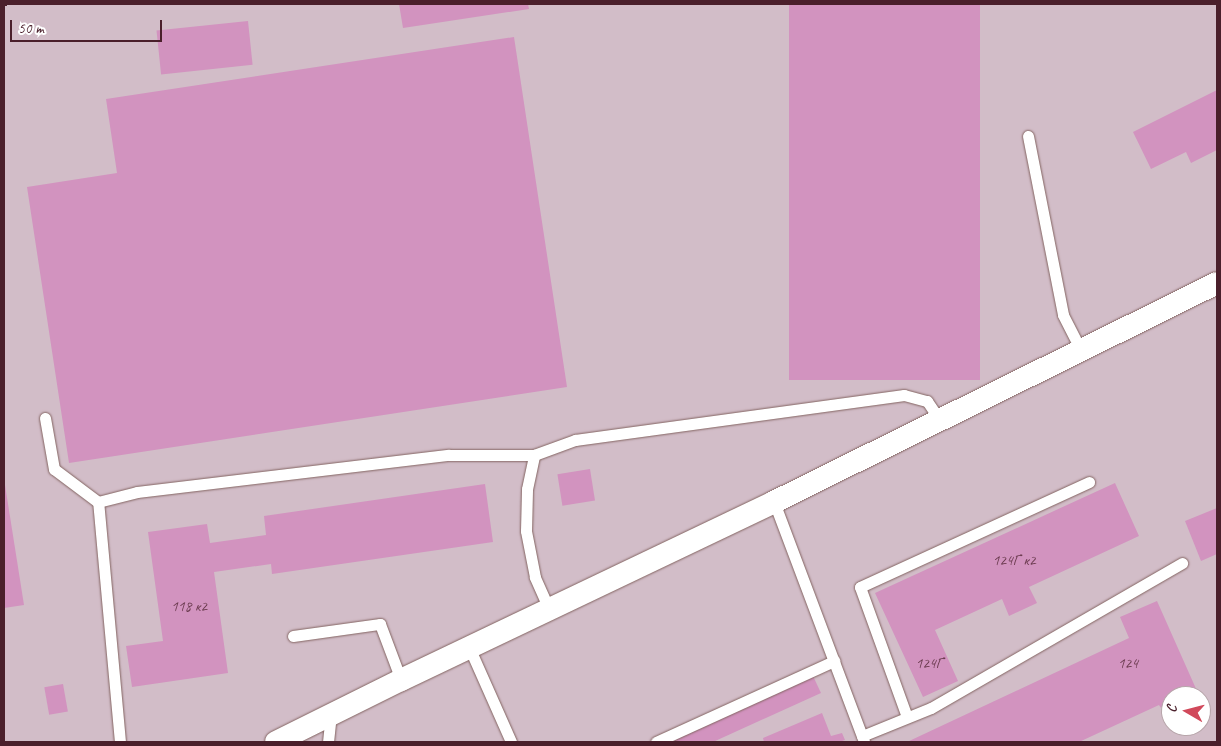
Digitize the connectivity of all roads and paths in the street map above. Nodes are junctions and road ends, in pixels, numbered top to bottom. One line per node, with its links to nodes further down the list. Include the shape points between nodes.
1 (1028, 136): 3 (lane, via 1063,315)
2 (1217, 283): 3 (street)
3 (1081, 350): 5 (street)
4 (45, 418): 8 (lane, via 54,469)
5 (940, 420): 6 (lane, via 927,401 904,395 575,440); 9 (street)
6 (534, 455): 8 (lane, via 449,455 137,492); 11 (lane, via 527,489 526,531 534,576)
7 (1089, 482): 17 (lane, via 860,587)
8 (98, 502): 19 (lane)
9 (774, 502): 11 (street); 14 (lane)
10 (1182, 563): 17 (lane, via 931,708)
11 (549, 609): 13 (street)
12 (293, 636): 15 (lane, via 380,624)
13 (469, 648): 15 (street); 22 (lane)
14 (834, 661): 18 (lane); 23 (lane)
15 (401, 680): 16 (street)
16 (331, 713): 20 (street); 21 (lane)
17 (907, 717): 18 (lane)
18 (863, 739)
19 (120, 742)
20 (276, 742)
21 (328, 742)
22 (510, 742)
23 (656, 742)

